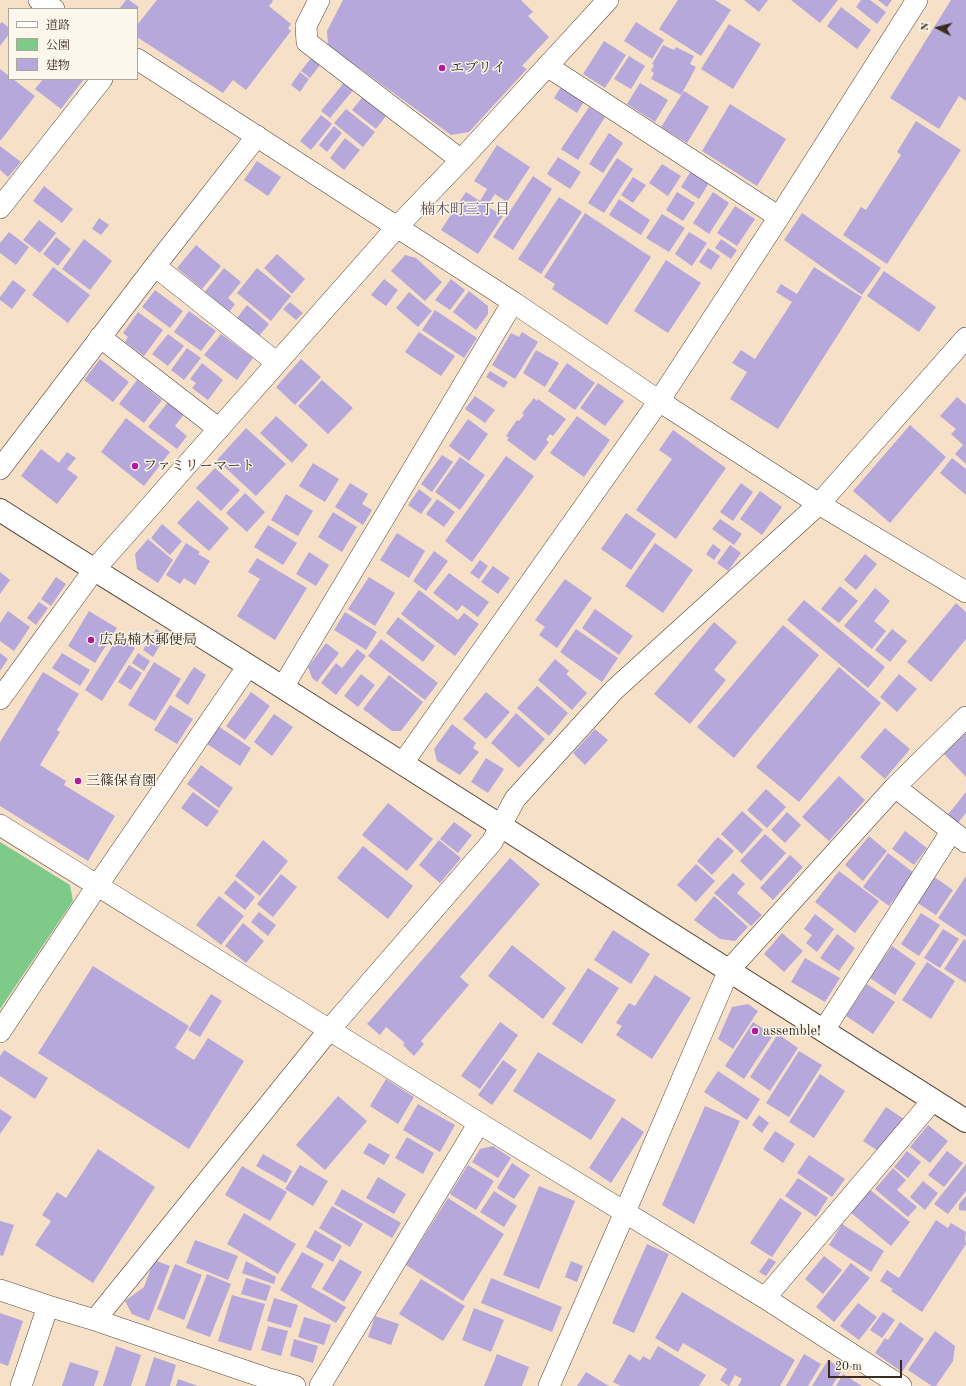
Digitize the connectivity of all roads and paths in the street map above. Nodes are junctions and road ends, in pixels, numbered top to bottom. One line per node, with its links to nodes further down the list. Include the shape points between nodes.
1 (39, 0): 5 (street)
2 (319, 0): 10 (street, via 306,26 307,42)
3 (608, 0): 7 (street)
4 (917, 0): 12 (street)
5 (52, 8)
6 (138, 60): 9 (street)
7 (547, 66): 10 (street); 12 (street)
8 (101, 80): 11 (street)
9 (257, 136): 13 (street); 14 (street)
10 (461, 160): 13 (street)
11 (0, 208)
12 (779, 217): 19 (street)
13 (397, 227): 15 (street); 18 (street)
14 (155, 266): 16 (street); 18 (street)
15 (513, 302): 19 (street); 27 (street)
16 (100, 337): 20 (street); 21 (street)
17 (966, 338): 22 (street)
18 (277, 363): 20 (street)
19 (659, 401): 22 (street); 30 (street)
20 (219, 429): 24 (street)
21 (0, 469)
22 (819, 504): 25 (street); 33 (street, via 614,690 515,800)
23 (1, 511): 24 (street)
24 (94, 570): 26 (street); 28 (street)
25 (966, 592)
26 (248, 666): 27 (street); 35 (street)
27 (283, 687): 30 (street)
28 (0, 699)
29 (966, 717): 31 (street)
30 (402, 764): 33 (street)
31 (895, 787): 34 (street); 36 (street)
32 (0, 825): 35 (street)
33 (501, 826): 36 (street); 37 (street, via 492,842)
34 (958, 837): 38 (street)
35 (97, 886): 37 (street); 39 (street)
36 (729, 970): 38 (street); 43 (street)
37 (330, 1029): 42 (street); 47 (street)
38 (824, 1030): 40 (street)
39 (0, 1032)
40 (933, 1100): 41 (street); 45 (street)
41 (966, 1121)
42 (479, 1123): 43 (street); 51 (street)
43 (626, 1212): 45 (street); 52 (street)
44 (0, 1290): 46 (street)
45 (765, 1298): 53 (street)
46 (48, 1306): 47 (street); 49 (street)
47 (95, 1320): 48 (street)
48 (265, 1382): 50 (street)
49 (21, 1386)
50 (295, 1386)
51 (320, 1386)
52 (549, 1386)
53 (901, 1386)

